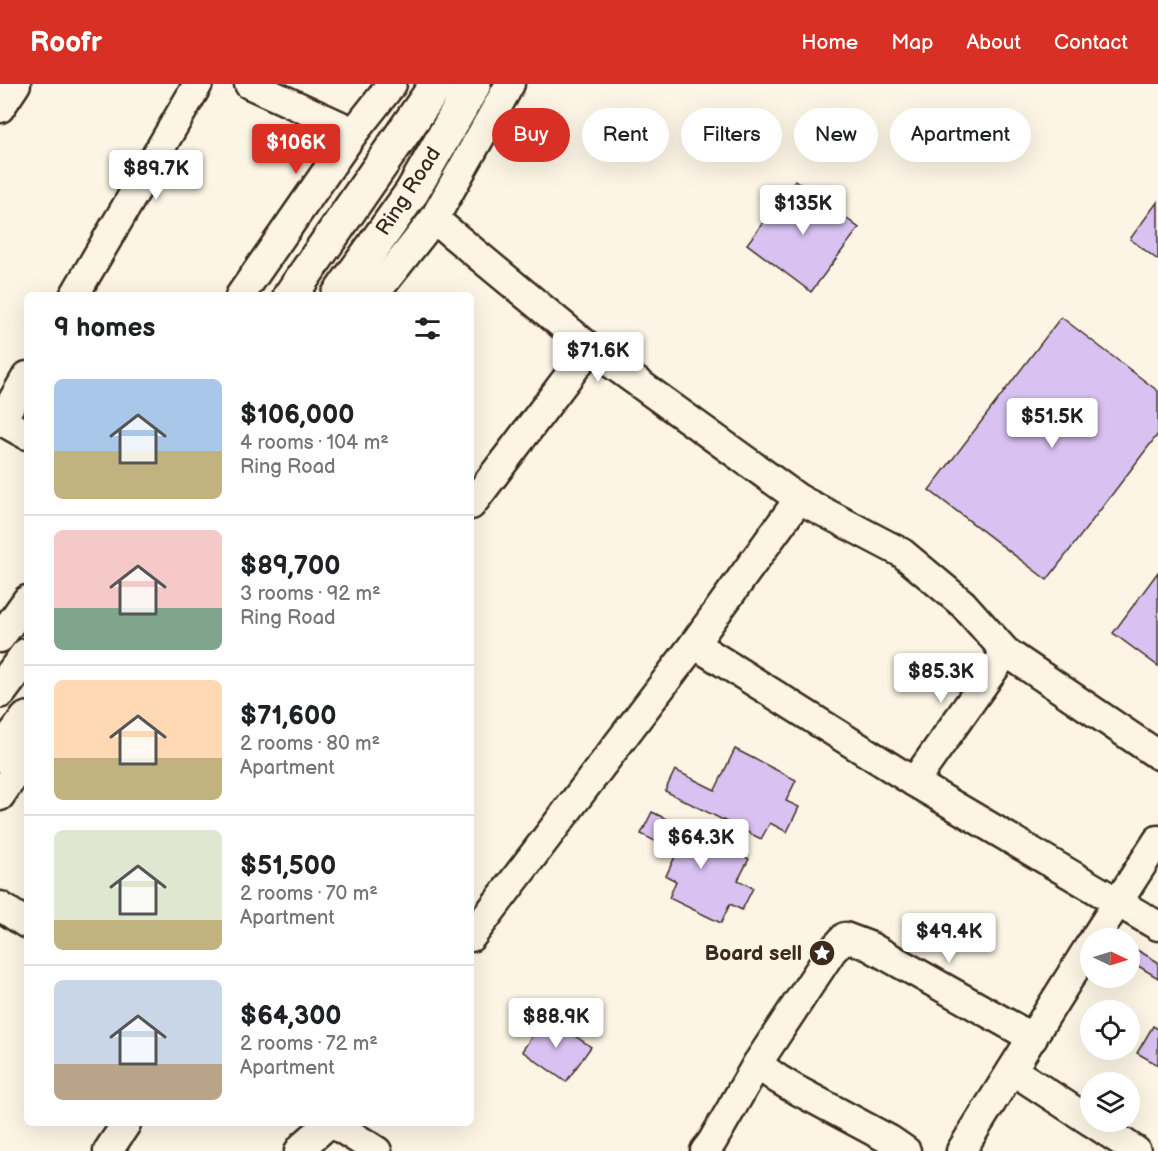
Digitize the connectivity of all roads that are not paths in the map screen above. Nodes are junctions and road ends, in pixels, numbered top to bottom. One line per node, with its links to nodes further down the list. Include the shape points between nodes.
1 (16, 84): 8 (street)
2 (198, 84): 11 (street)
3 (249, 84): 9 (street)
4 (392, 84): 9 (street)
5 (437, 84): 13 (highway, Ring Road)
6 (474, 84): 14 (highway, Ring Road, via 412,192)
7 (510, 84): 10 (street)
8 (0, 108)
9 (354, 132): 12 (street)
10 (434, 219): 15 (street); 16 (street)
11 (76, 292)
12 (243, 292)
13 (293, 292)
14 (341, 292)
15 (376, 292)
16 (590, 348): 20 (street); 21 (street)
17 (24, 381): 18 (street)
18 (0, 421): 19 (street)
19 (24, 433)
20 (799, 499): 24 (street); 25 (street, via 902,553 963,604)
21 (474, 501)
22 (24, 604): 23 (street)
23 (0, 638)
24 (694, 644): 32 (street); 40 (street)
25 (1006, 652): 30 (street); 32 (street)
26 (24, 659): 27 (highway)
27 (0, 691)
28 (24, 723): 29 (highway)
29 (0, 755)
30 (1158, 755)
31 (24, 760): 33 (street)
32 (914, 782): 35 (street)
33 (0, 796)
34 (1158, 840): 35 (street)
35 (1117, 902): 38 (street); 39 (street)
36 (0, 906): 37 (street)
37 (24, 922)
38 (1158, 926)
39 (1101, 928)
40 (474, 933)
41 (1080, 961): 42 (street)
42 (1033, 1038): 43 (street, via 869,946 845,937); 44 (street)
43 (757, 1064): 51 (street); 55 (street)
44 (1012, 1070): 45 (street); 56 (street)
45 (1080, 1114)
46 (125, 1126): 52 (street)
47 (326, 1126): 53 (street)
48 (337, 1126): 54 (street)
49 (1108, 1132): 57 (street)
50 (1158, 1145): 58 (street)
51 (714, 1148)
52 (108, 1151)
53 (299, 1151)
54 (377, 1151)
55 (906, 1151)
56 (962, 1151)
57 (1136, 1151)
58 (1154, 1151)

